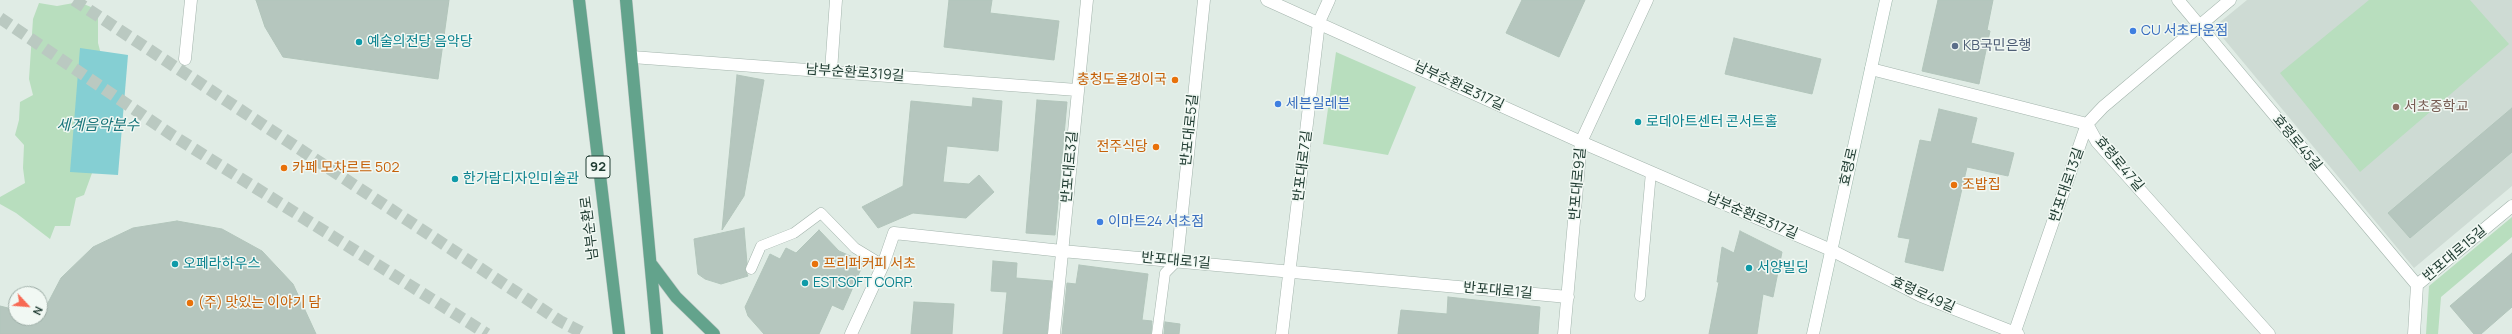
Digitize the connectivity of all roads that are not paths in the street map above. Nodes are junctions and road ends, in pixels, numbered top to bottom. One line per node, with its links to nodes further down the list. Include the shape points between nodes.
1 (192, 0): 16 (street)
2 (579, 0): 34 (main road, 남부순환로 / 92)
3 (626, 0): 15 (main road)
4 (836, 0): 18 (street)
5 (1087, 0): 19 (street, 반포대로3길)
6 (1204, 0): 26 (street, 반포대로5길)
7 (1267, 0): 13 (street, 남부순환로317길)
8 (1329, 0): 13 (street, 반포대로7길)
9 (1647, 0): 21 (street, 반포대로9길)
10 (1886, 0): 17 (street, 효령로)
11 (2178, 0): 14 (street, 효령로45길)
12 (2230, 0): 14 (street, 반포대로13길)
13 (1320, 22): 21 (street, 남부순환로317길); 30 (street, 반포대로7길)
14 (2198, 27): 20 (street, 반포대로13길, via 2103,107); 31 (street, 효령로45길)
15 (632, 57): 18 (street, 남부순환로319길); 27 (main road)
16 (185, 59)
17 (1871, 69): 20 (street, 효령로47길); 24 (street, 효령로)
18 (831, 71): 19 (street, 남부순환로319길)
19 (1077, 90): 25 (street, 반포대로3길)
20 (2087, 124): 43 (street, 반포대로13길); 45 (street, 효령로47길, via 2098,142)
21 (1581, 142): 22 (street, 남부순환로317길); 33 (street, 반포대로9길)
22 (1651, 172): 24 (street, 남부순환로317길); 32 (lane)
23 (2512, 206): 31 (street, 반포대로15길)
24 (1831, 250): 42 (street, 효령로); 43 (street, 효령로49길, via 1921,296)
25 (1062, 251): 26 (street, 반포대로1길); 28 (street, 반포대로1길, via 894,233); 38 (street, 반포대로3길)
26 (1177, 260): 30 (street, 반포대로1길); 39 (lane, via 1164,273)
27 (652, 265): 35 (main road); 36 (main road, via 676,297)
28 (883, 265): 29 (lane, via 855,248 821,213 794,233 761,246); 37 (street, 반포대로1길)
29 (751, 269)
30 (1290, 272): 33 (street, 반포대로1길); 40 (street, 반포대로7길)
31 (2417, 285): 46 (street, 반포대로15길)
32 (1640, 296)
33 (1568, 297): 41 (street, 반포대로9길)
34 (618, 334)
35 (657, 334)
36 (714, 334)
37 (851, 334)
38 (1054, 334)
39 (1157, 334)
40 (1282, 334)
41 (1564, 334)
42 (1813, 334)
43 (2014, 334): 44 (street, 효령로49길)
44 (2018, 334)
45 (2269, 334)
46 (2414, 334)

